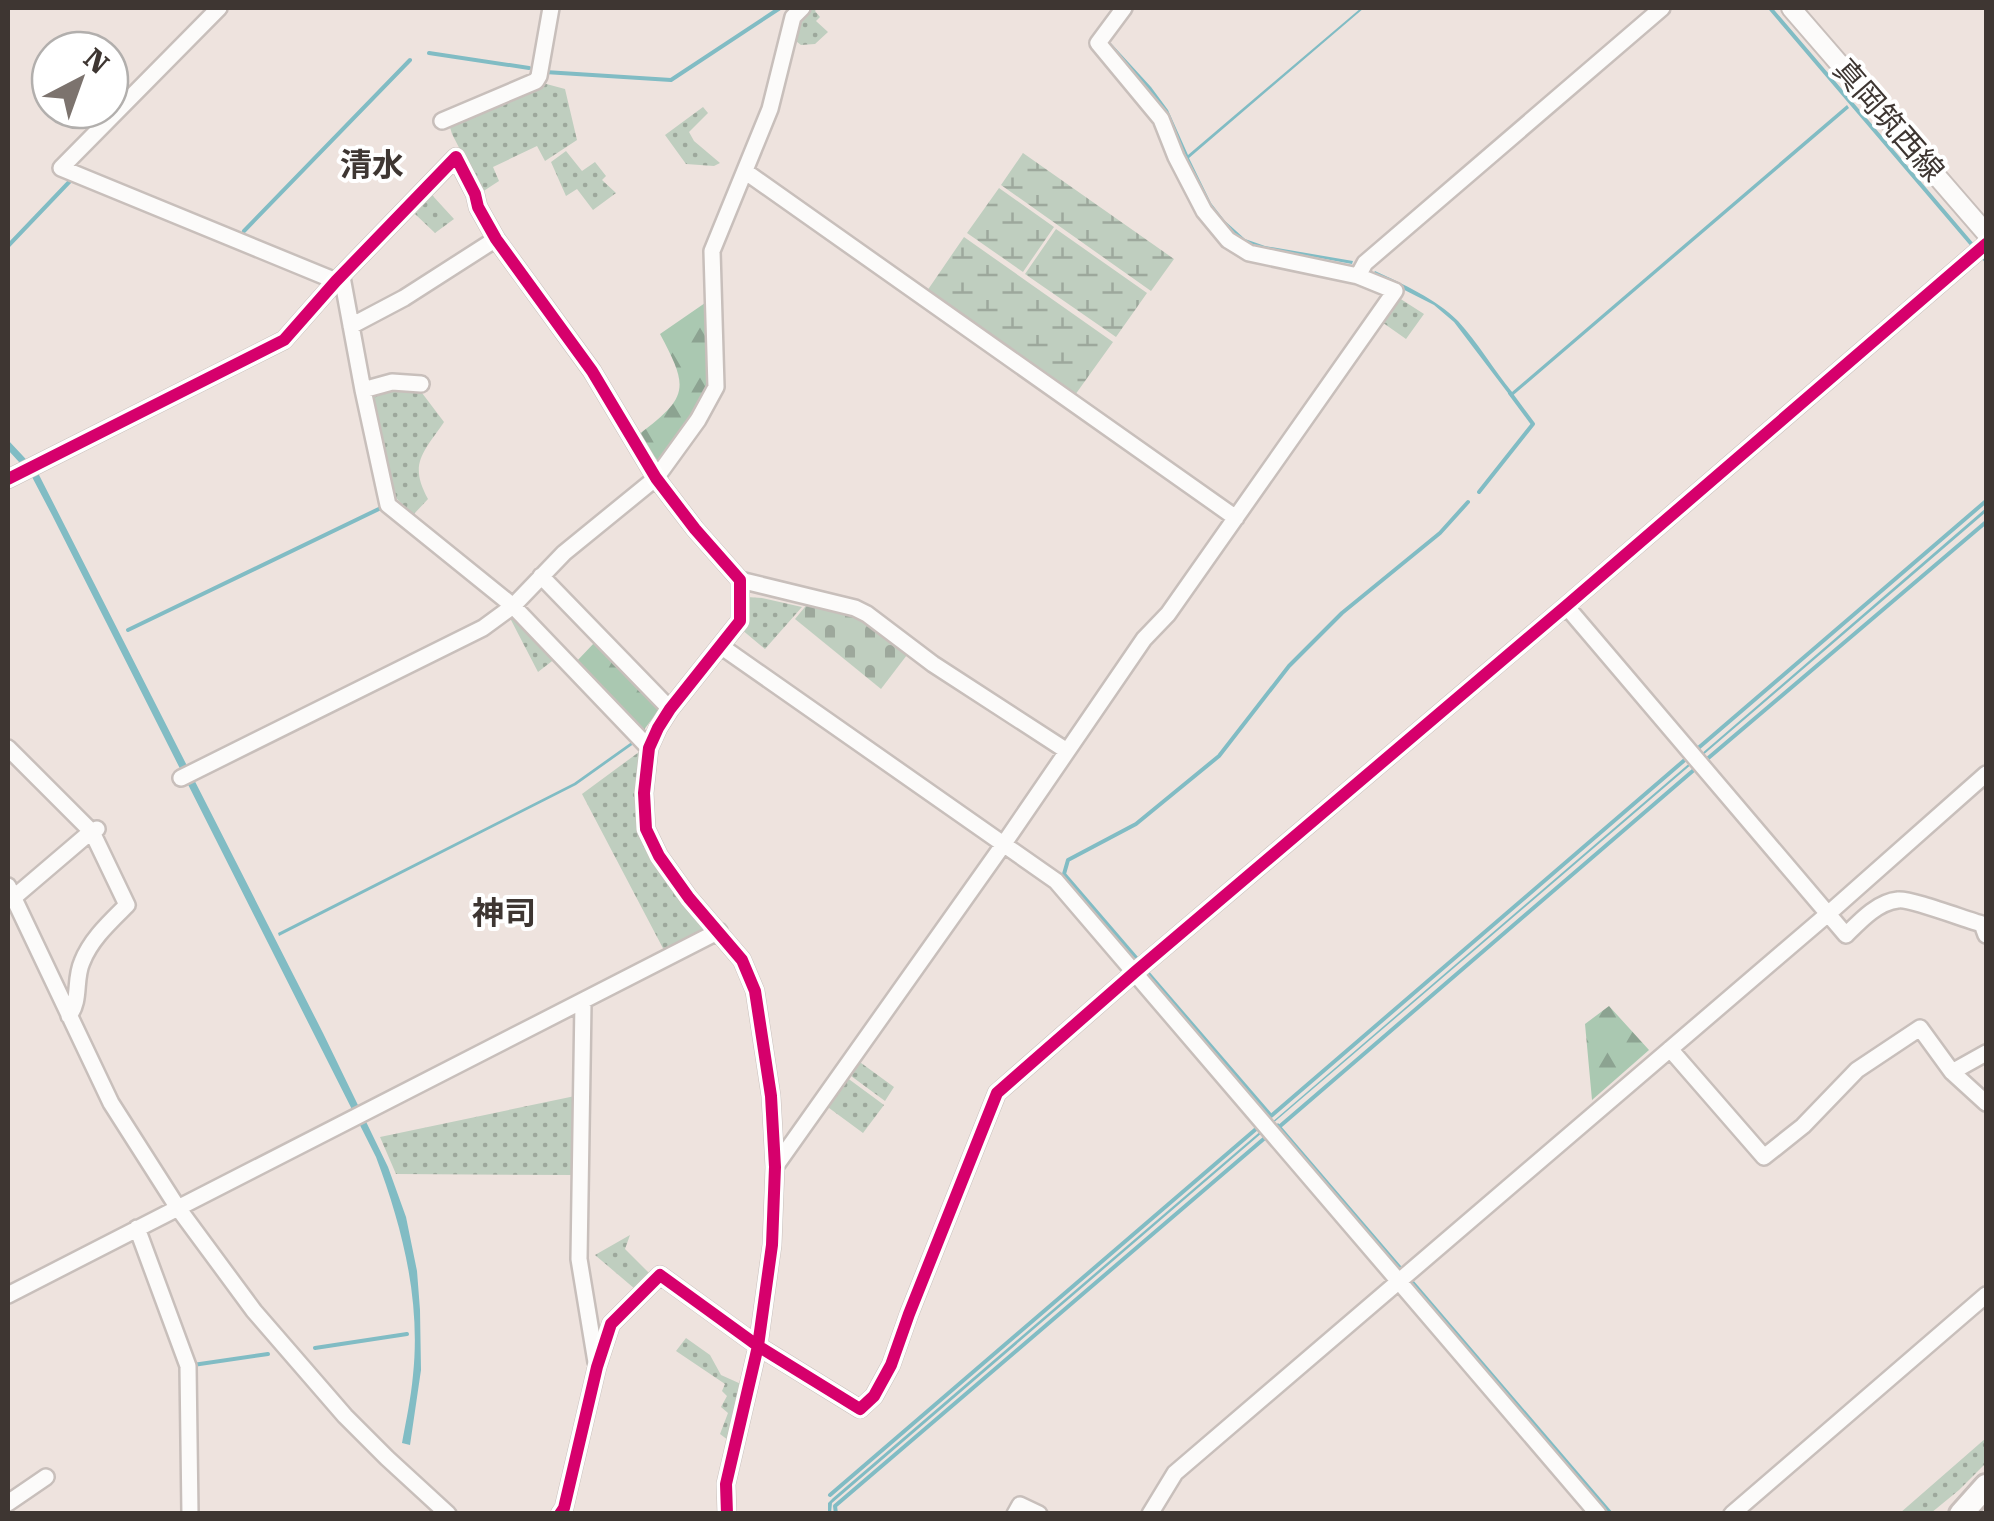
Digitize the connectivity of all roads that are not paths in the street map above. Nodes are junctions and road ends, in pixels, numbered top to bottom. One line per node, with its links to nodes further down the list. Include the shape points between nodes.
1 (220, 8): 13 (street, via 61,168)
2 (551, 8): 7 (street, via 536,81)
3 (1124, 8): 12 (street, via 1098,43 1160,119 1215,226 1249,253)
4 (1662, 8): 12 (street, via 1365,263)
5 (1791, 8): 9 (main road, 真岡筑西線)
6 (793, 11): 8 (street, via 770,109)
7 (442, 120)
8 (746, 172): 18 (street, via 712,251 716,387); 19 (street)
9 (1986, 232)
10 (496, 239): 13 (street, via 456,157); 14 (street); 18 (street, via 592,372)
11 (1986, 244): 23 (street)
12 (1358, 276): 19 (street, via 1394,291)
13 (339, 279): 14 (street); 17 (street, via 284,340)
14 (351, 326): 16 (street)
15 (421, 384): 16 (street)
16 (363, 390): 22 (street, via 388,505)
17 (22, 472)
18 (656, 478): 20 (street); 21 (street)
19 (1236, 518): 28 (street)
20 (541, 576): 22 (street); 25 (street)
21 (740, 580): 24 (street, via 740,621); 28 (street, via 867,614)
22 (512, 606): 27 (street); 30 (street, via 484,628)
23 (1566, 606): 34 (street); 37 (street)
24 (722, 646): 25 (street); 32 (street)
25 (670, 709): 27 (street)
26 (8, 748): 31 (street)
27 (649, 748): 35 (street, via 646,829 689,898)
28 (1068, 751): 32 (street)
29 (1986, 774): 34 (street)
30 (187, 775)
31 (96, 830): 33 (street); 39 (street, via 127,905 93,940)
32 (1003, 845): 37 (street, via 1056,880); 44 (street)
33 (10, 892): 39 (street)
34 (1829, 913): 36 (street, via 1846,935 1865,916 1900,899 1982,924); 40 (street)
35 (719, 931): 38 (street); 44 (street, via 755,991 772,1096)
36 (1986, 935)
37 (1135, 972): 47 (street); 50 (street, via 997,1093 874,1396 860,1409)
38 (583, 1002): 45 (street); 51 (street, via 579,1258)
39 (69, 1016): 45 (street, via 111,1103)
40 (1670, 1049): 42 (street, via 1764,1156 1856,1070 1920,1028); 47 (street)
41 (1986, 1053): 42 (street)
42 (1952, 1072): 43 (street)
43 (1986, 1103)
44 (775, 1167): 50 (street)
45 (178, 1208): 46 (street); 57 (street, via 254,1311 345,1416)
46 (138, 1228): 49 (street); 56 (street, via 188,1366)
47 (1404, 1277): 62 (street, via 1175,1473); 63 (street)
48 (1986, 1295): 64 (street)
49 (8, 1296)
50 (758, 1346): 51 (street, via 660,1276 611,1324); 59 (street, via 726,1484)
51 (597, 1367): 58 (street)
52 (46, 1477): 55 (street)
53 (1986, 1486): 65 (highway)
54 (1986, 1494): 65 (highway)
55 (8, 1504)
56 (193, 1512)
57 (448, 1514)
58 (560, 1514)
59 (727, 1514)
60 (1015, 1514): 61 (street, via 1020,1504)
61 (1039, 1514)
62 (1150, 1514)
63 (1598, 1514)
64 (1732, 1514)
65 (1961, 1514)

